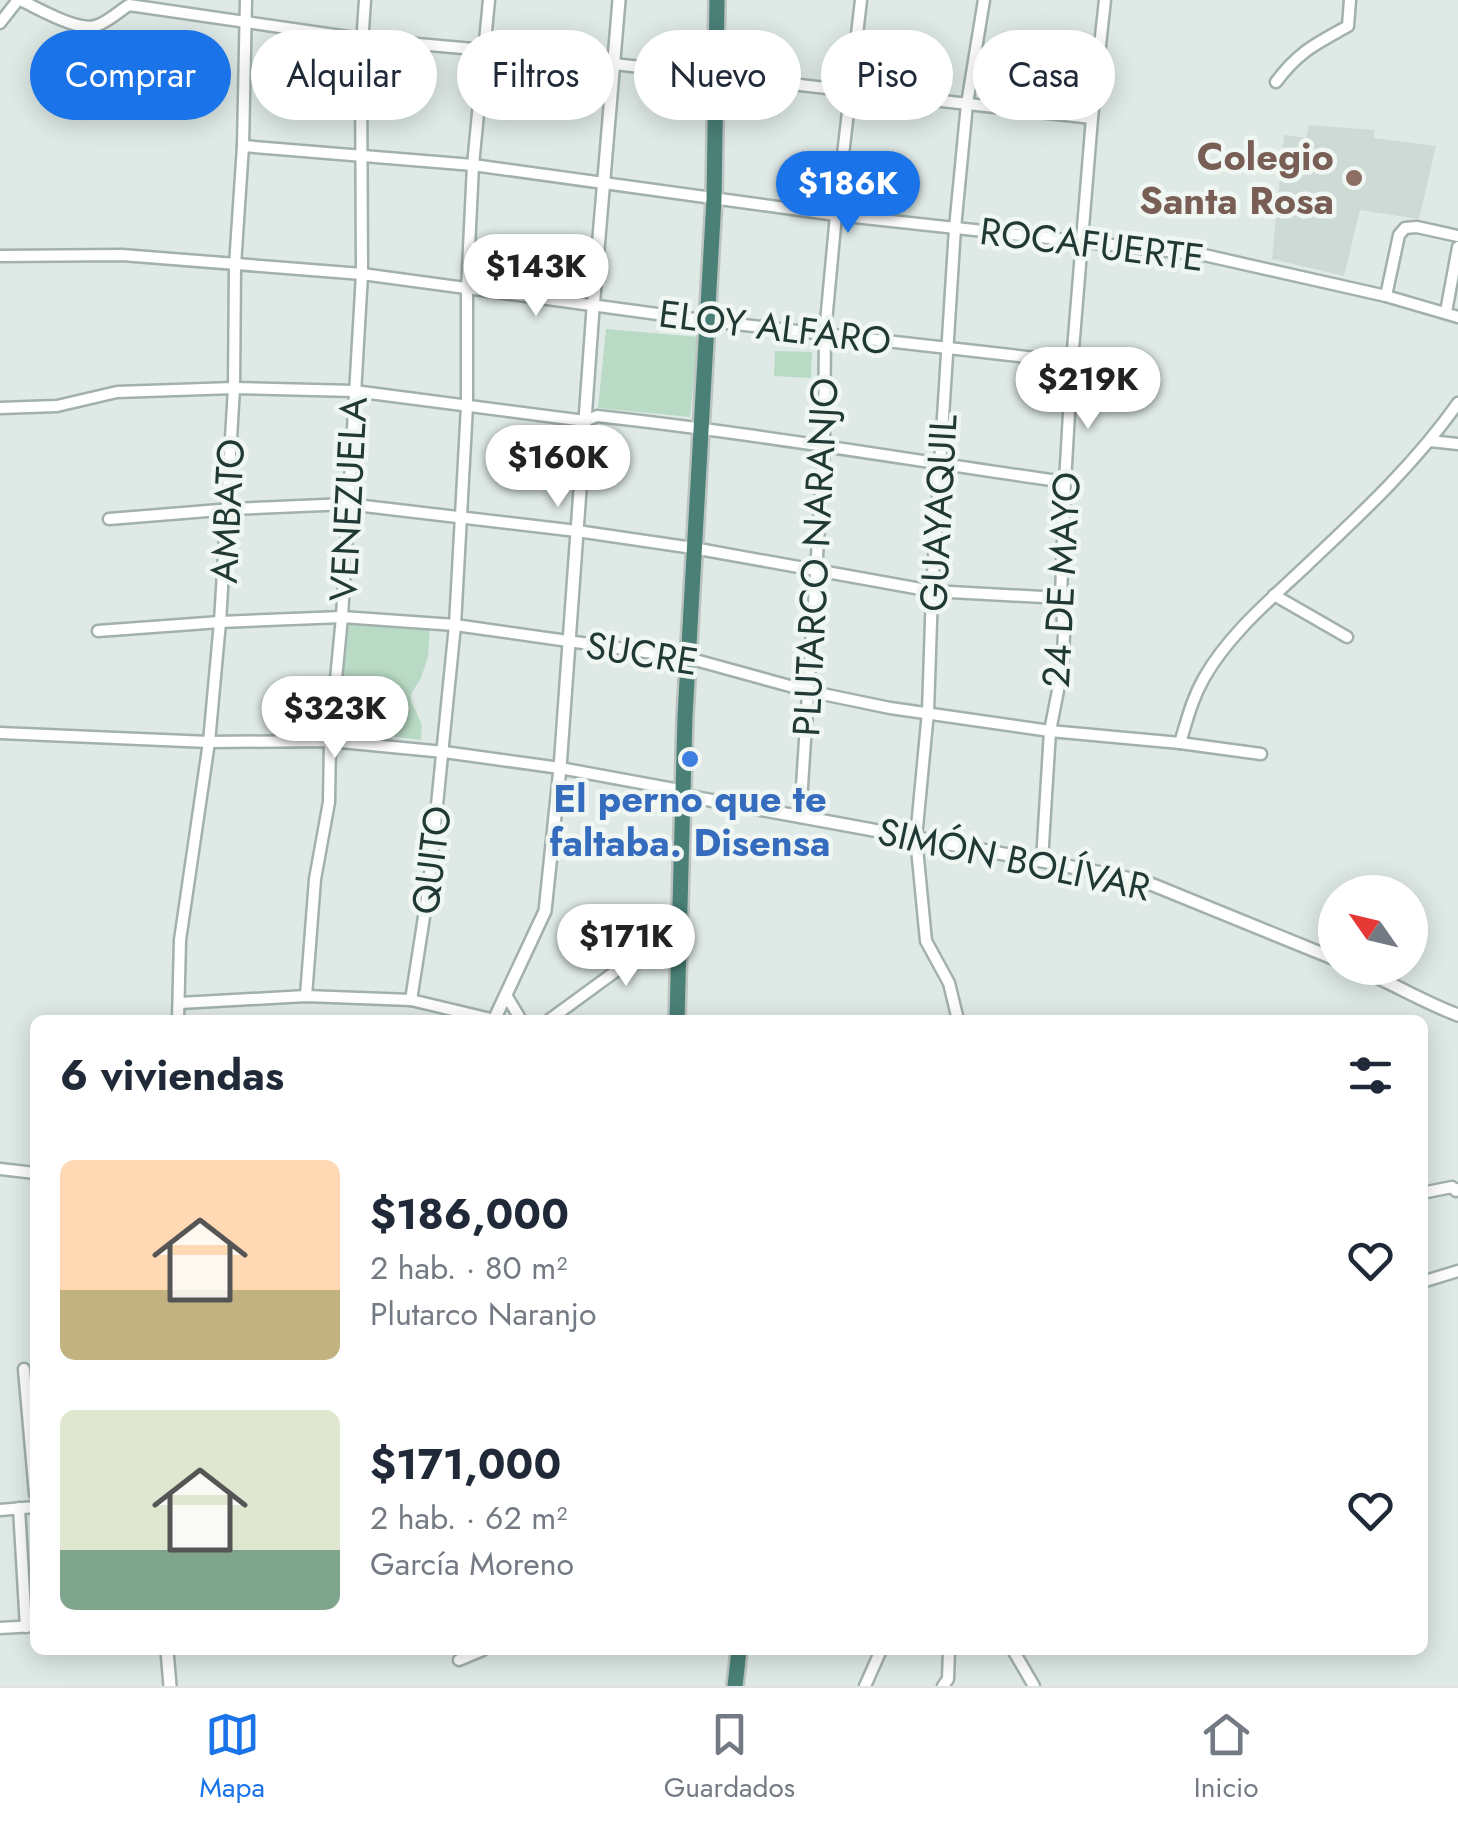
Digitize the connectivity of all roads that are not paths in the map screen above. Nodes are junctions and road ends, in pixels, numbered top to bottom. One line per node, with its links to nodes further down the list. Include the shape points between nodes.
1 (19, 0): 11 (street, via 87,27 130,5); 12 (street)
2 (246, 0): 11 (street, AMBATO)
3 (365, 0): 14 (street, VENEZUELA)
4 (489, 0): 15 (street, QUITO)
5 (620, 0): 19 (street)
6 (717, 0): 16 (highway)
7 (861, 0): 17 (street, PLUTARCO NARANJO)
8 (984, 0): 23 (street, GUAYAQUIL)
9 (1106, 0): 18 (street, 24 DE MAYO)
10 (1350, 0): 21 (street, via 1348,26 1310,46)
11 (244, 21): 13 (street); 31 (street, AMBATO)
12 (0, 23)
13 (303, 30)
14 (363, 30)
15 (487, 30)
16 (716, 30)
17 (857, 30)
18 (1102, 30)
19 (614, 64): 20 (street)
20 (634, 66)
21 (1276, 82)
22 (953, 102): 23 (street)
23 (967, 104): 24 (street); 37 (street, GUAYAQUIL)
24 (973, 105)
25 (361, 120): 32 (street, VENEZUELA)
26 (477, 120): 33 (street, QUITO)
27 (609, 120): 34 (street)
28 (715, 120): 35 (highway)
29 (847, 120): 36 (street, PLUTARCO NARANJO)
30 (1092, 120): 39 (street, 24 DE MAYO)
31 (243, 146): 32 (street, ROCAFUERTE); 42 (street, AMBATO)
32 (361, 154): 33 (street, ROCAFUERTE); 43 (street, VENEZUELA)
33 (472, 165): 34 (street, ROCAFUERTE); 44 (street, QUITO)
34 (604, 183): 35 (street, ROCAFUERTE); 46 (street)
35 (714, 200): 36 (street, ROCAFUERTE); 49 (highway)
36 (836, 215): 37 (street, ROCAFUERTE); 50 (street, PLUTARCO NARANJO)
37 (955, 228): 39 (street, ROCAFUERTE); 51 (street, GUAYAQUIL)
38 (1458, 236): 45 (street, via 1405,228)
39 (1084, 242): 45 (street, ROCAFUERTE, via 1204,256); 52 (street, 24 DE MAYO)
40 (1458, 248): 47 (street)
41 (0, 256): 42 (street, ELOY ALFARO, via 122,255)
42 (235, 265): 43 (street, ELOY ALFARO); 53 (street, AMBATO)
43 (362, 274): 44 (street, ELOY ALFARO); 54 (street, VENEZUELA)
44 (467, 290): 46 (street, ELOY ALFARO); 56 (street, QUITO)
45 (1386, 296): 47 (street, ROCAFUERTE)
46 (594, 305): 49 (street, ELOY ALFARO); 58 (street)
47 (1446, 312): 48 (street, ROCAFUERTE)
48 (1458, 317)
49 (709, 321): 50 (street, ELOY ALFARO); 59 (highway)
50 (826, 333): 51 (street, ELOY ALFARO); 62 (street, PLUTARCO NARANJO)
51 (948, 348): 52 (street, ELOY ALFARO); 63 (street, GUAYAQUIL)
52 (1072, 362): 64 (street, 24 DE MAYO)
53 (234, 388): 54 (street); 57 (street, via 117,392 56,406); 66 (street, AMBATO)
54 (354, 391): 56 (street); 65 (street, VENEZUELA)
55 (1458, 403): 60 (street)
56 (468, 406): 58 (street); 67 (street, QUITO)
57 (0, 408)
58 (585, 421): 59 (street, via 597,416); 69 (street)
59 (702, 428): 62 (street); 70 (highway)
60 (1430, 441): 61 (street); 73 (street)
61 (1458, 444)
62 (824, 448): 63 (street); 71 (street, PLUTARCO NARANJO)
63 (940, 464): 64 (street); 72 (street, GUAYAQUIL)
64 (1064, 482): 74 (street, 24 DE MAYO)
65 (347, 504): 66 (street); 67 (street); 75 (street, VENEZUELA)
66 (228, 509): 68 (street); 76 (street, AMBATO)
67 (460, 516): 69 (street); 77 (street, QUITO)
68 (109, 519)
69 (577, 531): 70 (street); 80 (street)
70 (693, 548): 71 (street); 81 (highway)
71 (816, 569): 72 (street); 82 (street, PLUTARCO NARANJO)
72 (932, 590): 74 (street); 83 (street, GUAYAQUIL)
73 (1274, 595): 79 (street); 88 (street, via 1205,676)
74 (1061, 598): 85 (street, 24 DE MAYO, via 1062,670)
75 (342, 617): 76 (street, SUCRE); 77 (street, SUCRE); 86 (street, VENEZUELA)
76 (220, 622): 78 (street, SUCRE); 87 (street, AMBATO)
77 (454, 625): 80 (street, SUCRE); 89 (street, QUITO)
78 (98, 632)
79 (1347, 637)
80 (570, 641): 81 (street, SUCRE); 91 (street)
81 (688, 658): 82 (street, SUCRE); 92 (highway)
82 (808, 691): 83 (street, SUCRE); 93 (street, PLUTARCO NARANJO)
83 (928, 712): 85 (street, SUCRE); 94 (street, GUAYAQUIL)
84 (0, 732): 87 (street)
85 (1050, 732): 88 (street, SUCRE); 95 (street, 24 DE MAYO)
86 (330, 740): 87 (street); 89 (street); 100 (street, VENEZUELA)
87 (209, 742): 102 (street, AMBATO, via 180,940)
88 (1180, 743): 90 (street, SUCRE)
89 (444, 752): 91 (street); 101 (street, QUITO)
90 (1261, 754)
91 (560, 768): 92 (street); 99 (street, via 545,910)
92 (682, 795): 93 (street, SIMÓN BOLÍVAR); 96 (highway)
93 (800, 816): 94 (street, SIMÓN BOLÍVAR)
94 (916, 838): 95 (street, SIMÓN BOLÍVAR); 109 (street, GUAYAQUIL, via 926,940)
95 (1042, 861): 97 (street, SIMÓN BOLÍVAR, via 1146,882)
96 (679, 925): 107 (street); 108 (highway)
97 (1318, 952)
98 (1397, 985): 110 (street)
99 (506, 994): 105 (street); 106 (street)
100 (306, 996): 101 (street); 102 (street)
101 (410, 1000): 104 (street)
102 (180, 1003): 103 (street, AMBATO)
103 (179, 1015)
104 (474, 1015)
105 (497, 1015)
106 (518, 1015)
107 (557, 1015)
108 (676, 1015)
109 (957, 1015)
110 (1458, 1016)
111 (0, 1168): 112 (street)
112 (30, 1172)
113 (1458, 1189): 114 (street)
114 (1428, 1191)
115 (1458, 1272): 116 (street)
116 (1428, 1280)
117 (24, 1370): 118 (street)
118 (30, 1417)
119 (30, 1507): 120 (street)
120 (19, 1508): 121 (street); 122 (street)
121 (0, 1510)
122 (29, 1572): 123 (street)
123 (30, 1626): 124 (street)
124 (0, 1628)
125 (167, 1655): 132 (street)
126 (471, 1655): 131 (street)
127 (739, 1655): 133 (highway)
128 (879, 1655): 134 (street)
129 (949, 1655): 135 (street)
130 (1016, 1655): 136 (street)
131 (459, 1660)
132 (170, 1686)
133 (736, 1686)
134 (865, 1686)
135 (943, 1686)
136 (1034, 1686)

